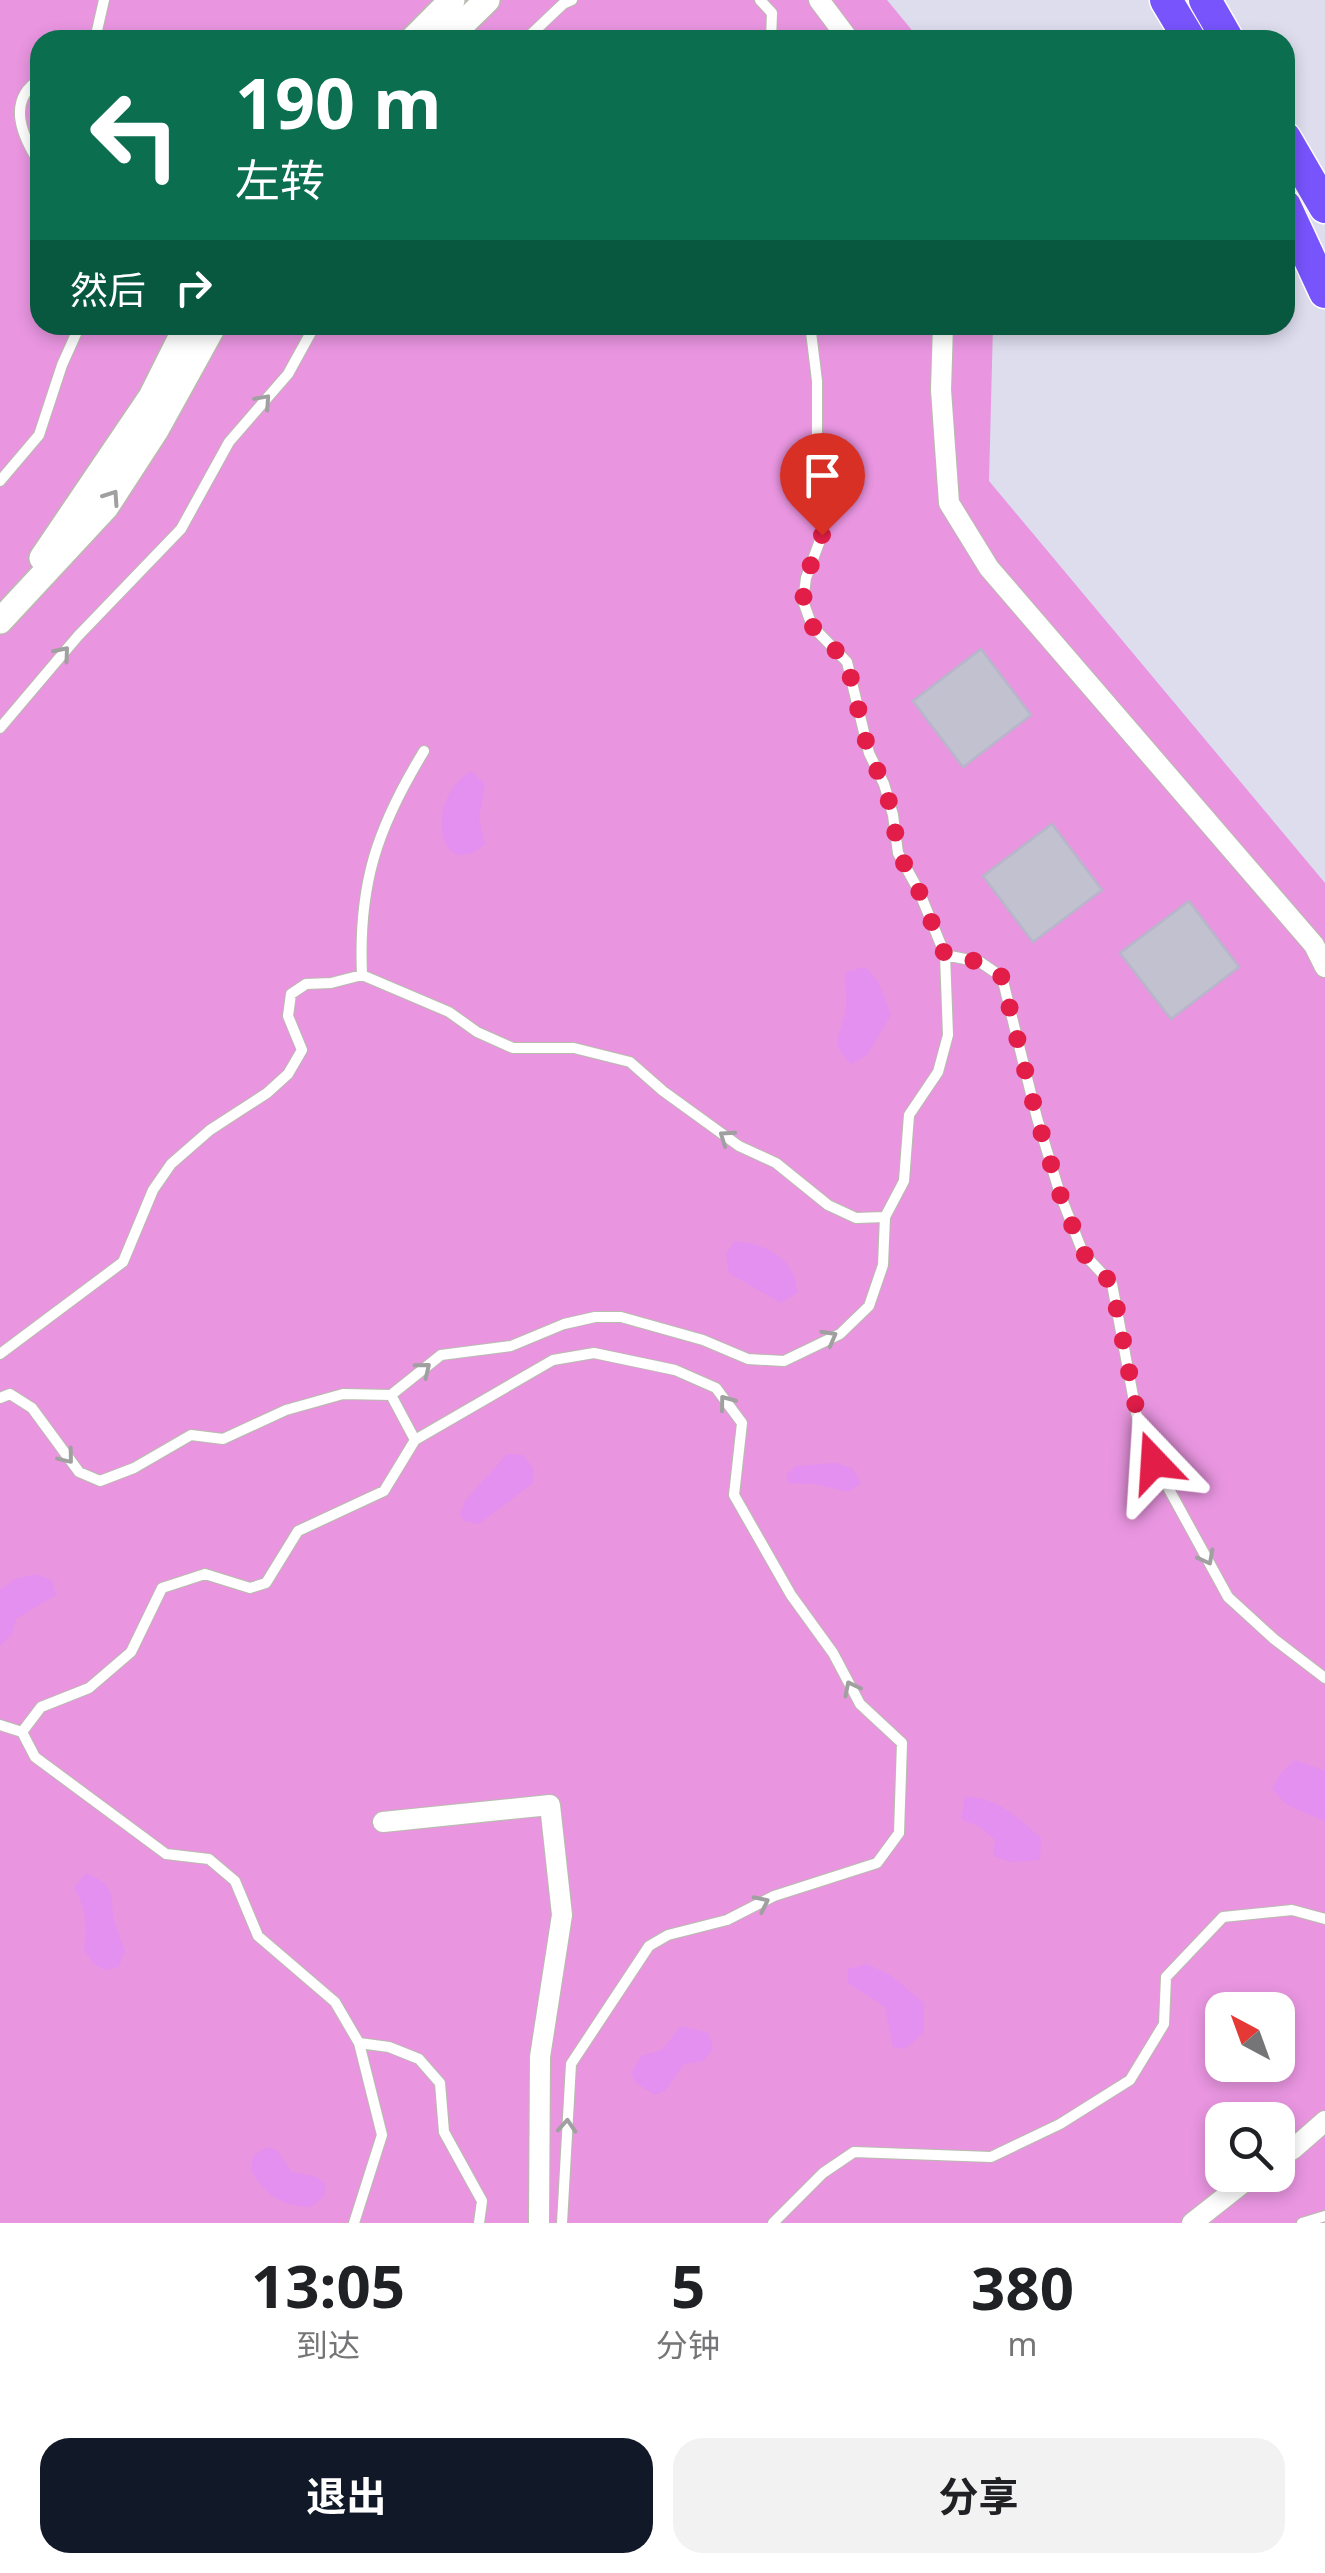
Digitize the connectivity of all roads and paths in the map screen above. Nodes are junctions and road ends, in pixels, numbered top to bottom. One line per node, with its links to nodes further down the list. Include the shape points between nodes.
1 (104, 0): 9 (lane)
2 (452, 0): 10 (street)
3 (487, 0): 11 (street)
4 (572, 0): 12 (lane)
5 (760, 0): 13 (lane, via 772,13)
6 (819, 0): 14 (street)
7 (1166, 0): 15 (main road)
8 (1205, 0): 16 (main road)
9 (97, 30)
10 (422, 30)
11 (456, 30)
12 (536, 30)
13 (771, 30)
14 (842, 30)
15 (1184, 30)
16 (1222, 30)
17 (30, 87): 18 (lane, via 18,116)
18 (30, 148)
19 (1295, 155): 20 (main road)
20 (1325, 206)
21 (1295, 228): 22 (main road)
22 (1325, 292)
23 (76, 335): 29 (lane, via 39,436)
24 (182, 335): 30 (street, via 152,398 36,566)
25 (208, 335): 31 (street, one-way to 25, via 106,508)
26 (309, 335): 32 (lane, one-way to 26, via 182,529 230,442 288,374)
27 (811, 335): 34 (lane, via 817,477 828,504 803,601 812,626 847,662 898,852)
28 (943, 335): 35 (street, via 949,503 989,568 1314,945)
29 (0, 481)
30 (0, 598)
31 (0, 621)
32 (0, 728)
33 (424, 750): 36 (lane, via 396,797 372,861 360,924)
34 (945, 955): 37 (lane, via 948,1035 938,1072 909,1115 904,1182); 42 (lane, one-way to 42, via 980,962 1002,977 1060,1194 1083,1253 1112,1284 1140,1428 1154,1462 1228,1597)
35 (1325, 966)
36 (362, 974): 37 (lane, one-way to 36, via 856,1218 828,1204 630,1062 574,1048 513,1048); 38 (lane, via 306,984 291,994 288,1016 302,1050 288,1074 172,1164 153,1190 124,1262)
37 (886, 1217): 39 (lane, one-way to 37, via 441,1355 511,1346 596,1317 703,1340 748,1358 784,1361 840,1334 869,1306 884,1265)
38 (0, 1354)
39 (391, 1395): 40 (lane, one-way to 39, via 10,1394 32,1408 80,1472 100,1481 191,1435 223,1439 286,1410 343,1394); 41 (lane)
40 (0, 1398)
41 (414, 1440): 44 (lane, via 384,1491 298,1531 266,1583 250,1588 204,1574 162,1588 131,1652 90,1688 40,1707); 57 (lane, one-way to 41, via 572,2064 649,1946 877,1863 899,1832 902,1743 860,1704 734,1496 742,1423 716,1388 675,1370 594,1353 553,1360)
42 (1325, 1678)
43 (0, 1725): 44 (lane)
44 (22, 1732): 47 (lane, via 35,1757 166,1854 209,1859 235,1881 258,1936 336,2002)
45 (383, 1822): 56 (street, via 550,1805 562,1915 540,2058)
46 (1325, 1919): 58 (lane, via 1292,1910 1223,1916 1166,1977 1164,2024 1130,2080 992,2157 854,2152 823,2172)
47 (359, 2043): 54 (lane, via 382,2135); 55 (lane, via 389,2046 420,2060 440,2083 444,2132 482,2201)
48 (1325, 2120): 50 (street)
49 (1325, 2130): 51 (lane)
50 (1295, 2145)
51 (1295, 2147)
52 (1231, 2192): 59 (street)
53 (1325, 2216): 60 (lane)
54 (354, 2223)
55 (479, 2223)
56 (539, 2223)
57 (562, 2223)
58 (773, 2223)
59 (1192, 2223)
60 (1302, 2223)

